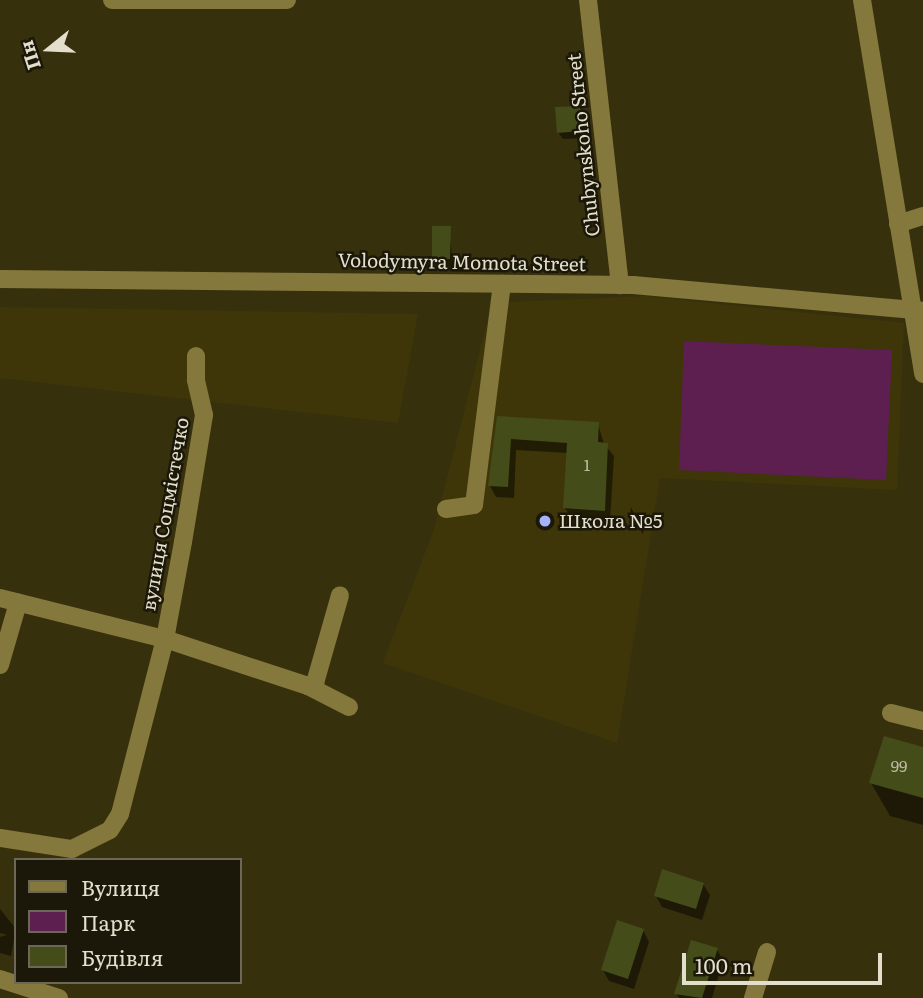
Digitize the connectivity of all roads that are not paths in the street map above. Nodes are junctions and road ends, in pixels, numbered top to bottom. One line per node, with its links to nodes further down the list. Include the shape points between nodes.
1 (112, 0): 2 (street)
2 (287, 0)
3 (588, 0): 9 (street, Chubynskoho Street)
4 (862, 0): 6 (street)
5 (923, 216): 6 (street)
6 (898, 224): 10 (street)
7 (0, 279): 8 (street, Volodymyra Momota Street)
8 (502, 284): 9 (street, Volodymyra Momota Street); 13 (street, via 474,505)
9 (620, 285): 10 (street, Volodymyra Momota Street)
10 (918, 310): 12 (street)
11 (196, 356): 17 (street, вулиця Соцмістечко, via 195,380 204,415)
12 (923, 374)
13 (446, 509)
14 (340, 594): 19 (street, via 314,683)
15 (0, 598): 16 (street, вулиця Соцмістечко)
16 (18, 603): 17 (street, вулиця Соцмістечко); 18 (street)
17 (165, 639): 19 (street, вулиця Соцмістечко); 23 (street, вулиця Соцмістечко, via 120,814 110,830 72,849)
18 (0, 665)
19 (308, 686): 20 (street, вулиця Соцмістечко)
20 (349, 707)
21 (891, 713): 22 (street)
22 (923, 721)
23 (0, 838)
24 (767, 952): 27 (street)
25 (16, 984): 26 (street)
26 (59, 998)
27 (753, 998)

